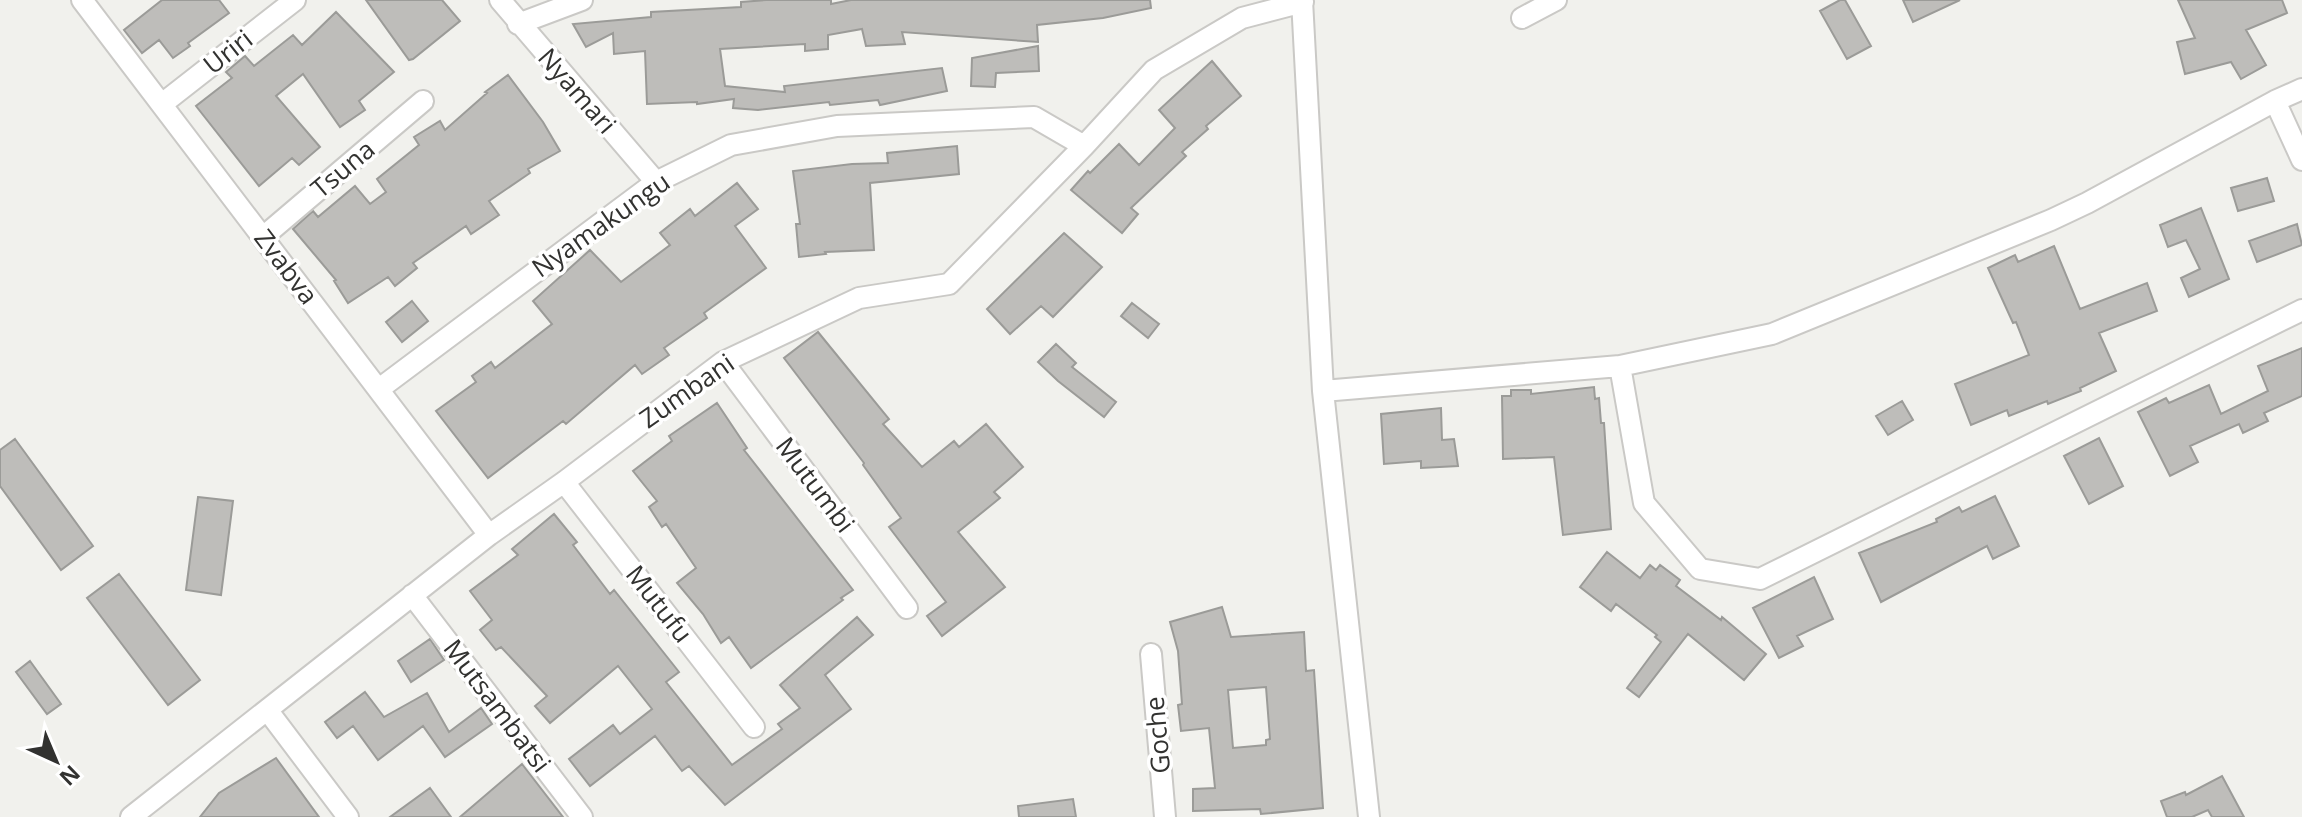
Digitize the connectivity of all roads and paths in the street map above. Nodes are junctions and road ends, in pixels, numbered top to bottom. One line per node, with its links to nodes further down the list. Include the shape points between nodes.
1 (82, 0): 12 (street, Zvabva)
2 (295, 0): 12 (street, Uriri)
3 (500, 0): 8 (street, Nyamari)
4 (582, 0): 8 (street)
5 (1556, 0): 7 (street)
6 (1302, 1): 13 (street, Zumbani, via 1242,18 1154,70); 21 (street)
7 (1522, 18)
8 (518, 24): 15 (street, Nyamari)
9 (2302, 89): 11 (street)
10 (423, 101): 16 (street, Tsuna)
11 (2275, 101): 14 (street); 19 (street, via 2087,203 1772,334)
12 (162, 104): 16 (street, Zvabva)
13 (1084, 146): 15 (street, Nyamakungu, via 1034,117 837,126 731,145); 18 (street, Zumbani, via 949,284 859,298)
14 (2302, 160)
15 (656, 182): 20 (street, Nyamakungu)
16 (263, 237): 20 (street, Zvabva)
17 (2302, 310): 19 (street, via 1760,579 1700,569 1644,503)
18 (723, 362): 22 (street, Zumbani); 25 (street, Mutumbi)
19 (1620, 366): 21 (street)
20 (379, 389): 23 (street, Zvabva)
21 (1323, 391): 33 (street)
22 (564, 482): 23 (street, Zumbani); 28 (street, Mutufu)
23 (489, 535): 24 (street, Zumbani)
24 (412, 595): 27 (street, Zumbani); 31 (street, Mutsambatsi)
25 (907, 608)
26 (1151, 654): 32 (street, Goche)
27 (268, 711): 29 (street, Zumbani); 30 (street)
28 (754, 727)
29 (131, 817)
30 (348, 817)
31 (582, 817)
32 (1165, 817)
33 (1369, 817)

